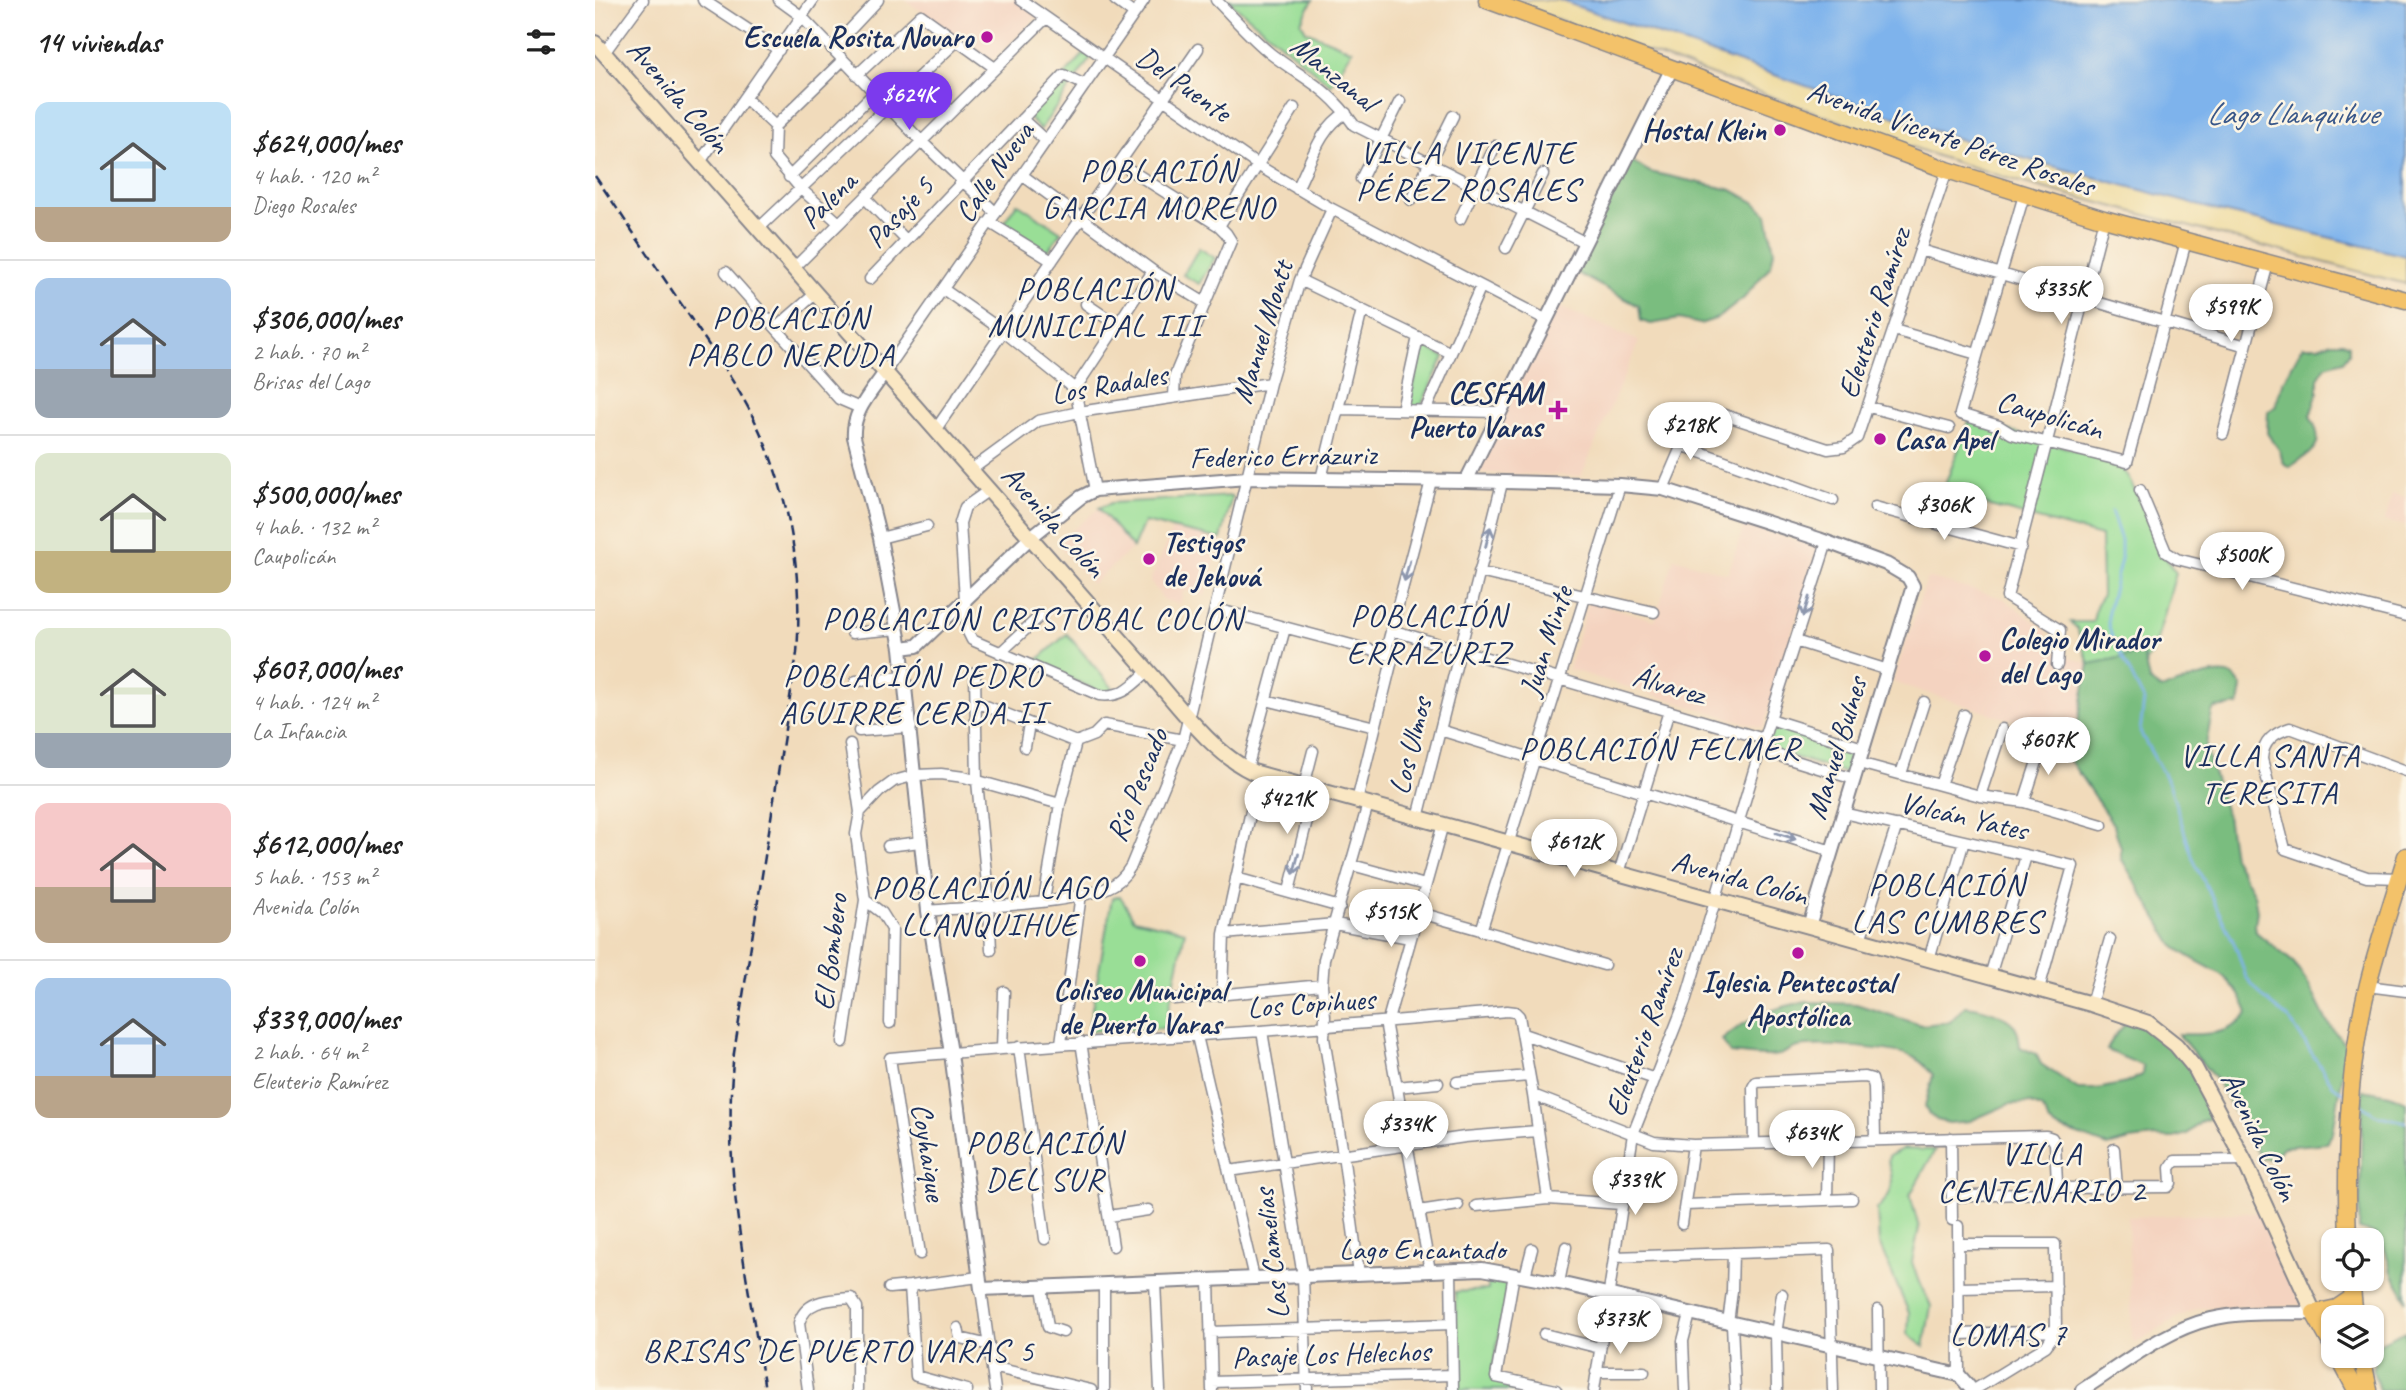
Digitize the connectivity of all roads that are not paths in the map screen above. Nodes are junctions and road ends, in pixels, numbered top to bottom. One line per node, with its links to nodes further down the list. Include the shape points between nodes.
1 (643, 0): 15 (street)
2 (703, 0): 18 (street)
3 (779, 0): 12 (street)
4 (813, 0): 12 (street)
5 (878, 0): 16 (street)
6 (1115, 0): 11 (street)
7 (1144, 0): 11 (street, Calle Nueva)
8 (1216, 0): 31 (street, Manzanal, via 1271,53 1316,84)
9 (1487, 0): 22 (main road, Avenida Vicente Pérez Rosales)
10 (1027, 2): 13 (street, Del Puente)
11 (1134, 14): 19 (street, Calle Nueva)
12 (801, 16): 16 (street); 18 (street)
13 (1046, 18): 19 (street, Del Puente); 21 (street, Palena)
14 (958, 40): 21 (street); 23 (street, via 921,15); 29 (street)
15 (600, 48): 39 (main road, Avenida Colón)
16 (832, 49): 20 (street)
17 (1198, 49): 27 (street)
18 (779, 50): 26 (street)
19 (1104, 58): 24 (street, Calle Nueva); 27 (street, Del Puente)
20 (843, 60): 23 (street); 34 (street)
21 (995, 68): 36 (street, Palena)
22 (1672, 68): 43 (main road, Avenida Vicente Pérez Rosales); 67 (street)
23 (857, 75): 25 (street)
24 (1084, 85): 33 (street, Pasaje 5, via 1064,75); 37 (street, Calle Nueva)
25 (874, 93): 29 (street); 46 (street)
26 (745, 98): 34 (street); 39 (street)
27 (1165, 100): 40 (street); 42 (street, Del Puente)
28 (1400, 101): 35 (street)
29 (888, 107): 36 (street); 50 (street)
30 (1294, 108): 42 (street)
31 (1346, 113): 35 (street, Manzanal, via 1354,125); 51 (street, via 1327,129)
32 (1454, 116): 41 (street)
33 (1022, 119): 37 (street); 48 (street, Pasaje 5)
34 (775, 126): 46 (street, via 774,157)
35 (1381, 138): 41 (street, Manzanal); 47 (street)
36 (921, 141): 48 (street); 53 (street, Palena)
37 (1046, 141): 45 (street, Calle Nueva)
38 (1495, 146): 49 (street)
39 (700, 162): 64 (main road, Avenida Colón)
40 (1119, 163): 58 (street); 63 (street)
41 (1430, 163): 49 (street, Manzanal); 54 (street)
42 (1259, 166): 51 (street, Del Puente); 63 (street)
43 (1947, 170): 52 (main road, Avenida Vicente Pérez Rosales); 69 (street, Eleuterio Ramírez)
44 (1543, 174): 56 (street)
45 (1022, 175): 57 (street, Calle Nueva); 58 (street)
46 (789, 177): 50 (street)
47 (1361, 179)
48 (963, 180): 57 (street); 65 (street, Pasaje 5)
49 (1476, 186): 56 (street, Manzanal); 59 (street)
50 (801, 189): 62 (street); 64 (street)
51 (1297, 189): 55 (street, Del Puente)
52 (2024, 195): 60 (main road, Avenida Vicente Pérez Rosales); 75 (street)
53 (865, 198): 62 (street, Palena); 65 (street)
54 (1411, 200)
55 (1332, 209): 77 (street, Manuel Montt); 78 (street, Del Puente)
56 (1524, 211): 67 (street, Manzanal); 68 (street)
57 (996, 213): 61 (street, Calle Nueva)
58 (1080, 218): 70 (street); 73 (street)
59 (1460, 219)
60 (2104, 219): 66 (main road, Avenida Vicente Pérez Rosales); 81 (street)
61 (989, 222): 70 (street); 79 (street, Calle Nueva)
62 (839, 223): 72 (street, Palena)
63 (1219, 226): 83 (street, via 1231,241)
64 (759, 229): 72 (main road, Avenida Colón)
65 (906, 240): 76 (street, Pasaje 5)
66 (2186, 241): 71 (main road, Avenida Vicente Pérez Rosales); 87 (street)
67 (1584, 242): 86 (street)
68 (1506, 248)
69 (1920, 250): 75 (street); 90 (street, Eleuterio Ramírez)
70 (1052, 261): 91 (street)
71 (2268, 263): 82 (main road, Avenida Vicente Pérez Rosales); 93 (street)
72 (794, 268): 80 (main road, Avenida Colón)
73 (1153, 271): 83 (street); 88 (street)
74 (726, 272): 89 (street)
75 (2000, 274): 81 (street); 95 (street)
76 (870, 279)
77 (1300, 280): 85 (street); 97 (street, Manuel Montt)
78 (1481, 286): 86 (street, Del Puente); 94 (street)
79 (943, 289): 91 (street); 96 (street, Calle Nueva)
80 (815, 294): 89 (street); 96 (main road, Avenida Colón)
81 (2084, 298): 87 (street); 110 (street)
82 (2406, 300)
83 (1205, 303): 99 (street, via 1175,374)
84 (1086, 304): 88 (street)
85 (1363, 310): 92 (street); 102 (street)
86 (1545, 319): 106 (street)
87 (2164, 322): 93 (street); 110 (street, Caupolicán, via 2127,462)
88 (1117, 325): 98 (street)
89 (777, 327): 101 (street, via 839,399)
90 (1894, 330): 95 (street); 100 (street, Eleuterio Ramírez)
91 (1003, 331): 98 (street); 108 (street)
92 (1418, 337): 94 (street); 103 (street)
93 (2246, 346): 109 (street)
94 (1451, 353): 104 (street)
95 (1977, 354): 110 (street, Caupolicán, via 1960,414 2012,434)
96 (885, 372): 101 (street); 108 (main road, Avenida Colón)
97 (1271, 383): 99 (street, Los Radales); 113 (street, Manuel Montt)
98 (1075, 389): 105 (street)
99 (1174, 396): 105 (street, Los Radales)
100 (1869, 407): 107 (street); 111 (street, Eleuterio Ramírez, via 1857,438 1844,447 1828,450 1710,412 1693,420)
101 (860, 408): 127 (street, via 854,437)
102 (1338, 409): 103 (street); 114 (street)
103 (1402, 410): 104 (street)
104 (1425, 411): 106 (street)
105 (1079, 412): 112 (street, Los Radales, via 1038,421); 121 (street)
106 (1499, 412): 116 (street)
107 (1949, 428)
108 (936, 429): 112 (main road, Avenida Colón)
109 (2223, 434)
110 (2047, 441): 129 (street)
111 (1681, 445): 119 (street); 123 (street)
112 (971, 470): 120 (main road, Avenida Colón)
113 (1247, 478): 114 (street, Federico Errázuriz); 121 (street, Federico Errázuriz); 134 (street, Manuel Montt)
114 (1321, 479): 115 (street, Federico Errázuriz)
115 (1431, 481): 116 (street, Federico Errázuriz); 140 (street, one-way to 140)
116 (1466, 481): 117 (street, Federico Errázuriz)
117 (1502, 483): 118 (street, Federico Errázuriz); 130 (street, Los Ulmos, one-way to 117)
118 (1620, 485): 119 (street, Federico Errázuriz); 132 (street, Juan Minte)
119 (1663, 489): 128 (street, Federico Errázuriz)
120 (989, 490): 126 (main road, Avenida Colón); 133 (street, via 965,507 961,516)
121 (1095, 490): 126 (street, Federico Errázuriz)
122 (2140, 490): 137 (street, via 2166,552 2177,559)
123 (1833, 500)
124 (1875, 507): 129 (street)
125 (927, 526): 127 (street)
126 (1031, 537): 133 (street, Federico Errázuriz); 149 (main road, Avenida Colón)
127 (880, 538): 139 (street)
128 (1827, 542): 131 (street, Federico Errázuriz, via 1886,564 1909,577); 142 (street, Eleuterio Ramírez, one-way to 142)
129 (2021, 547): 147 (street, via 2007,597 2060,630)
130 (1479, 572): 132 (street); 144 (street, Los Ulmos)
131 (1913, 586): 148 (street, Manuel Bulnes)
132 (1586, 596): 135 (street); 152 (street, Juan Minte)
133 (965, 601): 143 (street, Federico Errázuriz, via 917,646); 145 (street, via 969,636)
134 (1216, 609): 138 (street); 159 (street, Manuel Montt)
135 (1654, 611)
136 (1040, 616): 145 (street)
137 (2406, 616)
138 (1285, 628): 146 (street); 154 (street)
139 (898, 629): 141 (street); 143 (street)
140 (1391, 630): 144 (street, Álvarez); 146 (street)
141 (852, 633)
142 (1795, 641): 148 (street); 160 (street, Eleuterio Ramírez)
143 (901, 648): 151 (street)
144 (1459, 650): 152 (street, Álvarez); 165 (street, Los Ulmos)
145 (1000, 653): 149 (street, via 1099,695 1125,692)
146 (1389, 655): 163 (street)
147 (2057, 665)
148 (1888, 670): 173 (street, Manuel Bulnes)
149 (1148, 671): 159 (main road, Avenida Colón)
150 (975, 673): 155 (street)
151 (905, 677): 153 (street); 162 (street)
152 (1560, 679): 157 (street, Álvarez); 176 (street, Juan Minte)
153 (856, 681)
154 (1266, 700): 163 (street); 178 (street)
155 (976, 702): 161 (street); 183 (street)
156 (1924, 702): 180 (street)
157 (1669, 711): 167 (street, Álvarez); 186 (street)
158 (1964, 715): 184 (street)
159 (1189, 717): 168 (street, Río Pescado); 178 (main road, Avenida Colón, via 1219,749)
160 (1770, 719): 167 (street, Eleuterio Ramírez); 173 (street)
161 (1029, 724): 169 (street); 172 (street)
162 (911, 727): 166 (street); 181 (street)
163 (1375, 727): 188 (street)
164 (2002, 729): 187 (street)
165 (1440, 730): 176 (street); 193 (street, Los Ulmos)
166 (859, 731)
167 (1764, 739): 174 (street, Eleuterio Ramírez)
168 (1183, 740): 169 (street, via 1104,725 1094,735); 211 (street, Río Pescado, via 1128,871 1108,888)
169 (1076, 741): 190 (street)
170 (2043, 743): 189 (street)
171 (850, 744): 191 (street, El Bombero)
172 (1025, 747)
173 (1863, 748): 177 (street, Manuel Bulnes)
174 (1760, 750): 182 (street); 194 (street, Eleuterio Ramírez)
175 (1313, 751): 185 (street)
176 (1535, 758): 186 (street); 200 (street, Juan Minte)
177 (1859, 763): 180 (street); 182 (street, Manuel Bulnes)
178 (1253, 771): 185 (main road, Avenida Colón); 207 (street)
179 (2406, 771): 208 (street, via 2290,729 2271,737 2263,750 2285,849 2367,877)
180 (1901, 774): 184 (street)
181 (916, 775): 183 (street); 191 (street, via 894,781); 199 (street)
182 (1854, 779): 192 (street, Manuel Bulnes)
183 (977, 780): 190 (street); 215 (street)
184 (1940, 785): 187 (street)
185 (1309, 788): 188 (main road, Avenida Colón); 210 (street, one-way to 210)
186 (1644, 791): 194 (street); 206 (street)
187 (1980, 796): 189 (street)
188 (1363, 802): 193 (main road, Avenida Colón); 205 (street)
189 (2024, 802): 197 (street)
190 (1060, 804): 213 (street)
191 (860, 812): 212 (street, El Bombero, via 856,834)
192 (1843, 813): 196 (street, Volcán Yates); 202 (street, Manuel Bulnes)
193 (1418, 818): 195 (main road, Avenida Colón)
194 (1739, 822): 202 (street, one-way to 202); 214 (street, Eleuterio Ramírez)
195 (1443, 824): 200 (main road, Avenida Colón); 209 (street)
196 (1897, 825): 198 (street, Volcán Yates); 225 (street)
197 (2102, 825)
198 (1965, 841): 203 (street, Volcán Yates); 227 (street)
199 (920, 842): 201 (street); 217 (street)
200 (1509, 843): 206 (main road, Avenida Colón); 221 (street, Juan Minte)
201 (888, 846)
202 (1832, 850): 220 (street, Manuel Bulnes)
203 (2026, 856): 229 (street); 232 (street, Volcán Yates, via 2073,866)
204 (2406, 856): 208 (main road)
205 (1352, 865): 209 (street); 216 (street)
206 (1619, 873): 214 (main road, Avenida Colón)
207 (1236, 878): 210 (street); 222 (street)
208 (2399, 878): 231 (main road)
209 (1425, 885): 218 (street)
210 (1289, 891): 216 (street)
211 (1081, 894): 213 (street, Río Pescado); 246 (street)
212 (865, 900): 239 (street, via 882,913 892,929); 244 (street, El Bombero)
213 (1044, 901): 215 (street, Río Pescado)
214 (1716, 901): 220 (main road, Avenida Colón); 252 (street, Eleuterio Ramírez)
215 (989, 905): 217 (street, Río Pescado); 226 (street)
216 (1340, 907): 219 (street)
217 (928, 911): 249 (street)
218 (1417, 912): 221 (street); 223 (street)
219 (1335, 923): 222 (street); 223 (street); 230 (street)
220 (1809, 926): 225 (main road, Avenida Colón)
221 (1481, 931): 228 (street)
222 (1224, 934): 235 (street)
223 (1410, 938): 238 (street)
224 (2110, 939): 237 (street)
225 (1860, 940): 227 (main road, Avenida Colón)
226 (991, 950)
227 (1929, 959): 229 (main road, Avenida Colón)
228 (1604, 965)
229 (1990, 976): 232 (main road, Avenida Colón)
230 (1322, 985): 235 (street); 240 (street)
231 (2367, 986): 234 (street); 284 (main road, via 2351,1107)
232 (2039, 989): 237 (main road, Avenida Colón)
233 (1004, 992): 248 (street)
234 (2406, 992)
235 (1222, 995): 236 (street)
236 (1174, 999)
237 (2091, 1004): 267 (main road, Avenida Colón, via 2148,1023 2176,1045 2203,1081)
238 (1387, 1022): 240 (street, Los Copihues); 242 (street, Los Copihues, via 1511,1011 1519,1016); 255 (street)
239 (890, 1023)
240 (1324, 1027): 241 (street, Los Copihues); 266 (street)
241 (1262, 1031): 243 (street, Los Copihues); 268 (street, Las Camelias)
242 (1523, 1034): 251 (street); 252 (street)
243 (1197, 1035): 245 (street, Los Copihues); 269 (street)
244 (843, 1042)
245 (1081, 1042): 246 (street, Los Copihues); 282 (street)
246 (1061, 1043): 247 (street, Los Copihues)
247 (1019, 1047): 248 (street, Los Copihues); 285 (street)
248 (1002, 1048): 249 (street, Los Copihues)
249 (951, 1053): 250 (street, Los Copihues); 301 (street)
250 (890, 1058): 291 (street, Coyhaique)
251 (1529, 1076): 253 (street); 256 (street)
252 (1655, 1079): 258 (street, Eleuterio Ramírez)
253 (1457, 1082)
254 (1437, 1083): 255 (street)
255 (1397, 1087): 264 (street)
256 (1533, 1095): 257 (street); 258 (street)
257 (1537, 1131): 264 (street); 273 (street)
258 (1633, 1134): 263 (street, via 1654,1142); 276 (street, Eleuterio Ramírez)
259 (1951, 1138): 260 (street); 270 (street, via 2052,1138); 272 (street)
260 (1875, 1139): 261 (street); 262 (street, via 1872,1079 1839,1078 1754,1083)
261 (1828, 1141): 262 (street); 275 (street)
262 (1754, 1143): 263 (street)
263 (1693, 1144): 278 (street)
264 (1407, 1145): 266 (street); 281 (street)
265 (2115, 1149): 271 (street)
266 (1343, 1154): 268 (street); 295 (street)
267 (2244, 1160): 271 (street, via 2175,1161 2168,1188); 315 (main road, Avenida Colón)
268 (1284, 1163): 269 (street); 297 (street, Las Camelias)
269 (1229, 1171): 298 (street)
270 (2060, 1188): 271 (street); 272 (street)
271 (2117, 1188)
272 (1952, 1197): 286 (street)
273 (1548, 1199): 276 (street); 279 (street)
274 (1852, 1199): 275 (street)
275 (1827, 1200): 278 (street)
276 (1622, 1204): 292 (street, Eleuterio Ramírez)
277 (1458, 1205): 281 (street)
278 (1685, 1205): 283 (street)
279 (1476, 1206)
280 (1148, 1210): 282 (street)
281 (1419, 1211): 294 (street)
282 (1109, 1216): 287 (street)
283 (1682, 1224)
284 (2348, 1228)
285 (1045, 1239)
286 (1959, 1244): 305 (street, via 2055,1244); 308 (street)
287 (1113, 1246)
288 (1566, 1247): 302 (street)
289 (1532, 1249): 296 (street)
290 (1733, 1253): 292 (street); 318 (street); 329 (street, via 1829,1250)
291 (920, 1254)
292 (1614, 1257): 311 (street, Eleuterio Ramírez)
293 (1451, 1270): 294 (street, Lago Encantado); 296 (street, Lago Encantado); 317 (street)
294 (1430, 1271): 295 (street, Lago Encantado)
295 (1359, 1274): 297 (street, Lago Encantado)
296 (1520, 1275): 302 (street, Lago Encantado); 351 (street, via 1496,1377)
297 (1303, 1276): 298 (street, Lago Encantado); 321 (street, Las Camelias)
298 (1254, 1278): 299 (street, Lago Encantado)
299 (1209, 1280): 300 (street, Lago Encantado); 324 (street)
300 (1155, 1282): 303 (street, Lago Encantado); 349 (street)
301 (980, 1283): 304 (street); 306 (street, Lago Encantado); 328 (street)
302 (1559, 1283): 311 (street, Lago Encantado)
303 (1104, 1284): 306 (street, Lago Encantado); 348 (street)
304 (910, 1286): 307 (street); 345 (street, via 916,1376)
305 (2056, 1286): 308 (street); 322 (street)
306 (1042, 1287): 323 (street, via 1048,1327)
307 (889, 1288)
308 (1959, 1288): 327 (street)
309 (2352, 1291): 312 (main road)
310 (1782, 1294): 326 (street)
311 (1608, 1296): 316 (street, Lago Encantado); 330 (street, Eleuterio Ramírez)
312 (2352, 1298): 313 (main road); 315 (main road, via 2337,1308)
313 (2353, 1305)
314 (1878, 1310): 331 (street)
315 (2314, 1312): 319 (main road, Avenida Colón); 358 (street, via 2221,1317 2195,1324)
316 (1690, 1314): 318 (street, Lago Encantado); 353 (street, via 1683,1341)
317 (1452, 1324): 321 (street); 337 (street)
318 (1730, 1324): 326 (street, Lago Encantado); 354 (street)
319 (2321, 1325)
320 (958, 1328): 328 (street, via 960,1338)
321 (1305, 1329): 324 (street); 339 (street, Las Camelias)
322 (2056, 1331): 327 (street); 357 (street, via 2046,1346)
323 (1063, 1332)
324 (1210, 1332): 340 (street)
325 (1544, 1334): 330 (street)
326 (1776, 1334): 329 (street, Lago Encantado); 342 (street)
327 (1959, 1334): 338 (street)
328 (989, 1345): 332 (street)
329 (1832, 1347): 331 (street, Lago Encantado); 355 (street)
330 (1600, 1348): 335 (street, Eleuterio Ramírez)
331 (1878, 1357): 338 (street, Lago Encantado); 356 (street)
332 (992, 1367): 341 (street); 346 (street)
333 (2344, 1368): 359 (main road)
334 (2365, 1368): 360 (main road)
335 (1596, 1372): 336 (street); 352 (street, Eleuterio Ramírez)
336 (1644, 1372)
337 (1452, 1375): 339 (street, Pasaje Los Helechos); 350 (street)
338 (1959, 1375): 357 (street)
339 (1307, 1385): 340 (street, Pasaje Los Helechos)
340 (1212, 1386)
341 (1066, 1387): 347 (street)
342 (1777, 1389)
343 (808, 1390): 344 (street, via 801,1315 823,1300 851,1298 857,1307)
344 (857, 1390)
345 (967, 1390)
346 (995, 1390)
347 (1091, 1390)
348 (1104, 1390)
349 (1160, 1390)
350 (1453, 1390)
351 (1551, 1390)
352 (1594, 1390)
353 (1685, 1390)
354 (1735, 1390)
355 (1833, 1390)
356 (1879, 1390)
357 (1973, 1390)
358 (2082, 1390)
359 (2356, 1390)
360 (2369, 1390)

